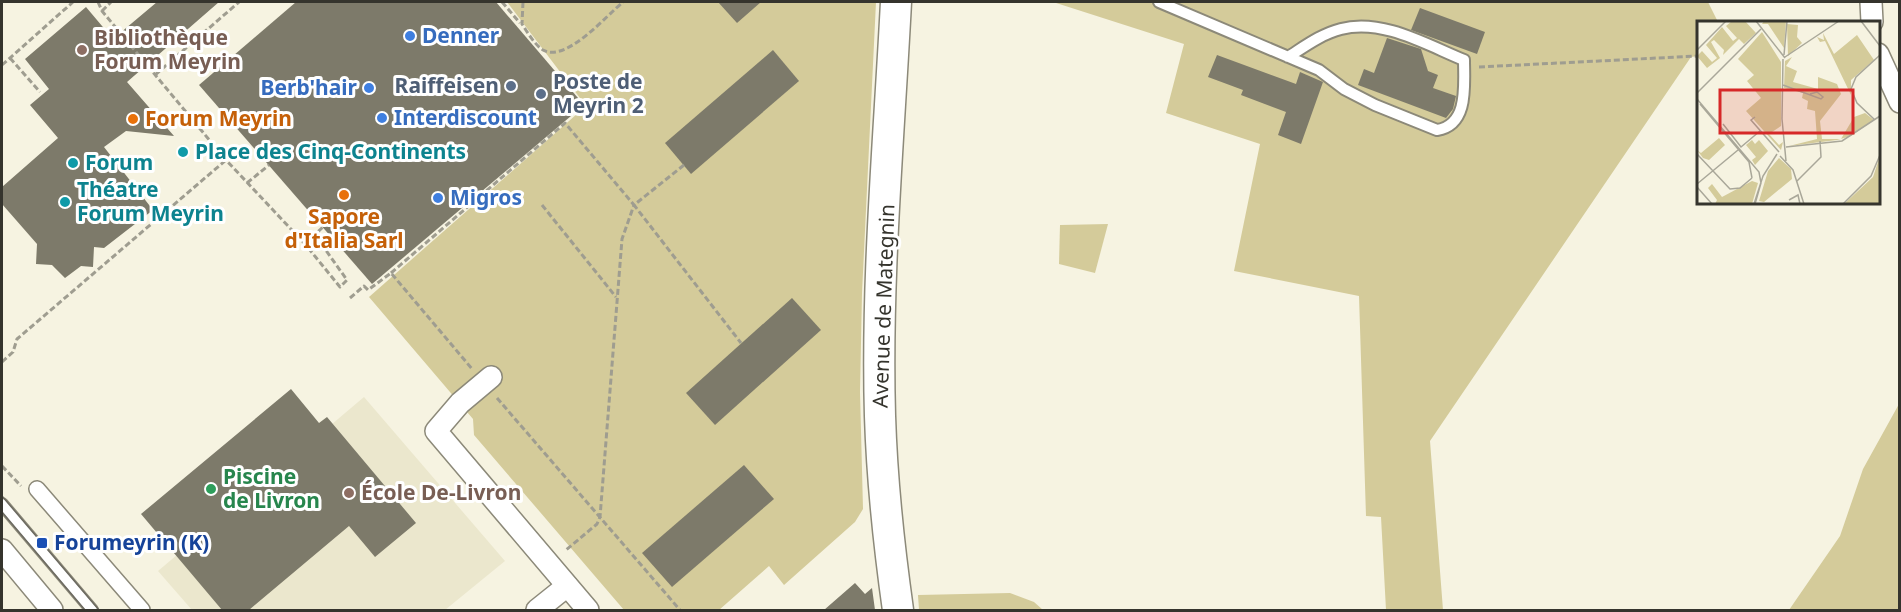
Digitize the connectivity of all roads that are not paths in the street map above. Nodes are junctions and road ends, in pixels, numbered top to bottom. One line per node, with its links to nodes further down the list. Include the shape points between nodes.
1 (896, 2): 18 (main road, Avenue de Mategnin, via 880,325 880,414)
2 (1159, 2): 5 (lane)
3 (1871, 2): 4 (street)
4 (1872, 21)
5 (1288, 57): 5 (lane, via 1319,70 1375,105 1437,130 1448,128 1464,100 1464,60 1388,29 1333,31)
6 (1880, 59): 7 (street)
7 (1899, 102)
8 (491, 377): 12 (street, via 460,403 436,431)
9 (37, 489): 15 (street)
10 (2, 504): 14 (lane)
11 (2, 550): 13 (street)
12 (567, 586): 16 (street); 17 (street)
13 (52, 610)
14 (92, 610)
15 (142, 610)
16 (537, 610)
17 (588, 610)
18 (898, 610)

